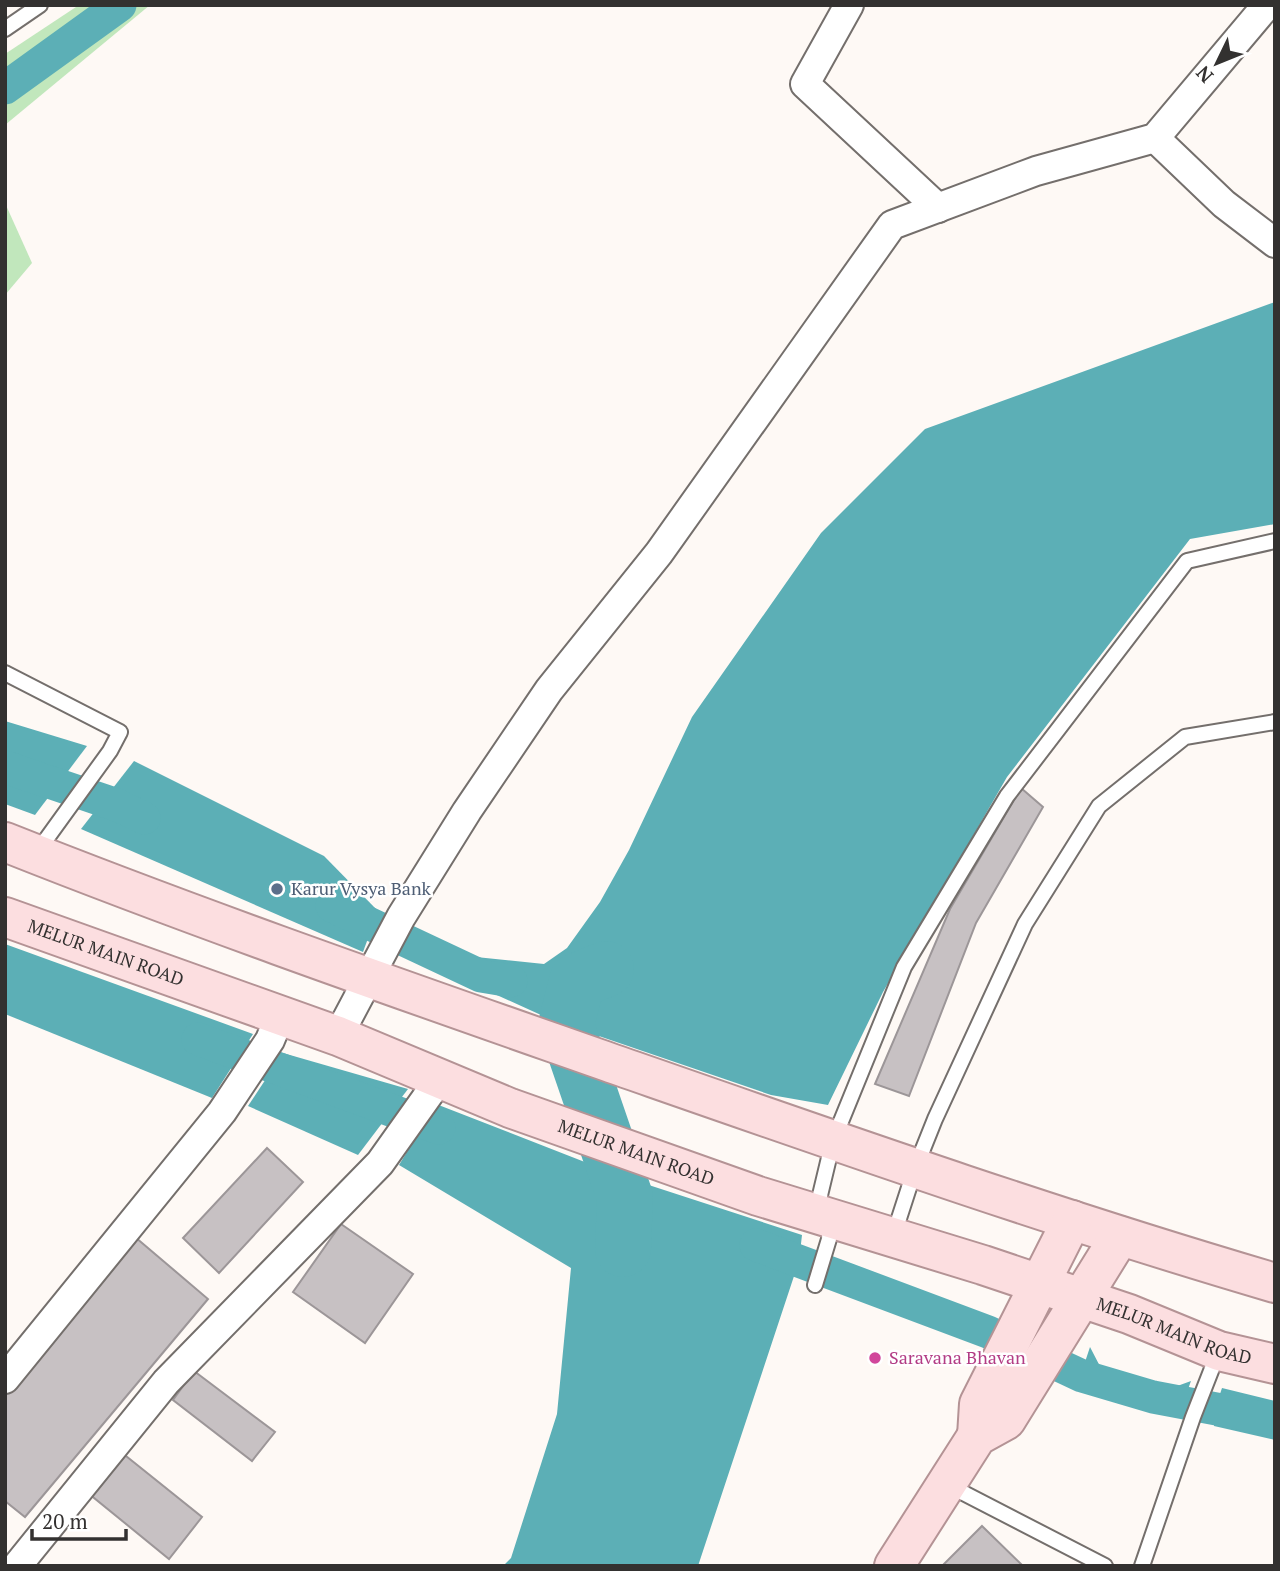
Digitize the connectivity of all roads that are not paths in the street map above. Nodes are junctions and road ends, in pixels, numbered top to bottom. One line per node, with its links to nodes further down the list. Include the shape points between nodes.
1 (40, 5): 4 (lane)
2 (849, 5): 6 (street, via 805,84)
3 (1266, 5): 5 (street)
4 (5, 29)
5 (1155, 138): 6 (street, via 1036,171); 7 (street, via 1224,204)
6 (938, 208): 13 (street, via 892,225 659,553 549,690 467,811)
7 (1275, 243)
8 (1275, 541): 17 (lane, via 1186,561 1007,796 904,967)
9 (5, 673): 11 (lane, via 120,732 61,818)
10 (1275, 722): 18 (lane, via 1185,737 1099,806 1025,924)
11 (20, 848): 13 (main road, via 139,895)
12 (5, 917): 14 (main road, MELUR MAIN ROAD)
13 (374, 968): 15 (street); 17 (main road, via 510,1027)
14 (275, 1028): 15 (main road, MELUR MAIN ROAD); 30 (street, via 222,1112)
15 (338, 1036): 16 (main road, MELUR MAIN ROAD)
16 (433, 1087): 20 (main road, MELUR MAIN ROAD, via 510,1108); 32 (street, via 380,1163 166,1382)
17 (834, 1141): 18 (main road); 20 (lane)
18 (915, 1169): 19 (main road); 22 (lane)
19 (1072, 1220): 21 (main road); 24 (main road)
20 (825, 1224): 22 (main road, MELUR MAIN ROAD); 25 (lane)
21 (1120, 1236): 23 (main road); 26 (main road)
22 (893, 1237): 24 (main road, MELUR MAIN ROAD)
23 (1275, 1283)
24 (1040, 1284): 26 (main road, MELUR MAIN ROAD); 27 (main road)
25 (815, 1285)
26 (1080, 1299): 27 (main road); 29 (main road, MELUR MAIN ROAD, via 1129,1314)
27 (1023, 1358): 31 (main road, via 1006,1420 978,1436)
28 (1275, 1364): 29 (main road, MELUR MAIN ROAD)
29 (1213, 1366): 35 (lane)
30 (5, 1379)
31 (947, 1485): 33 (main road); 34 (lane)
32 (17, 1566)
33 (894, 1566)
34 (1105, 1566)
35 (1142, 1566)

